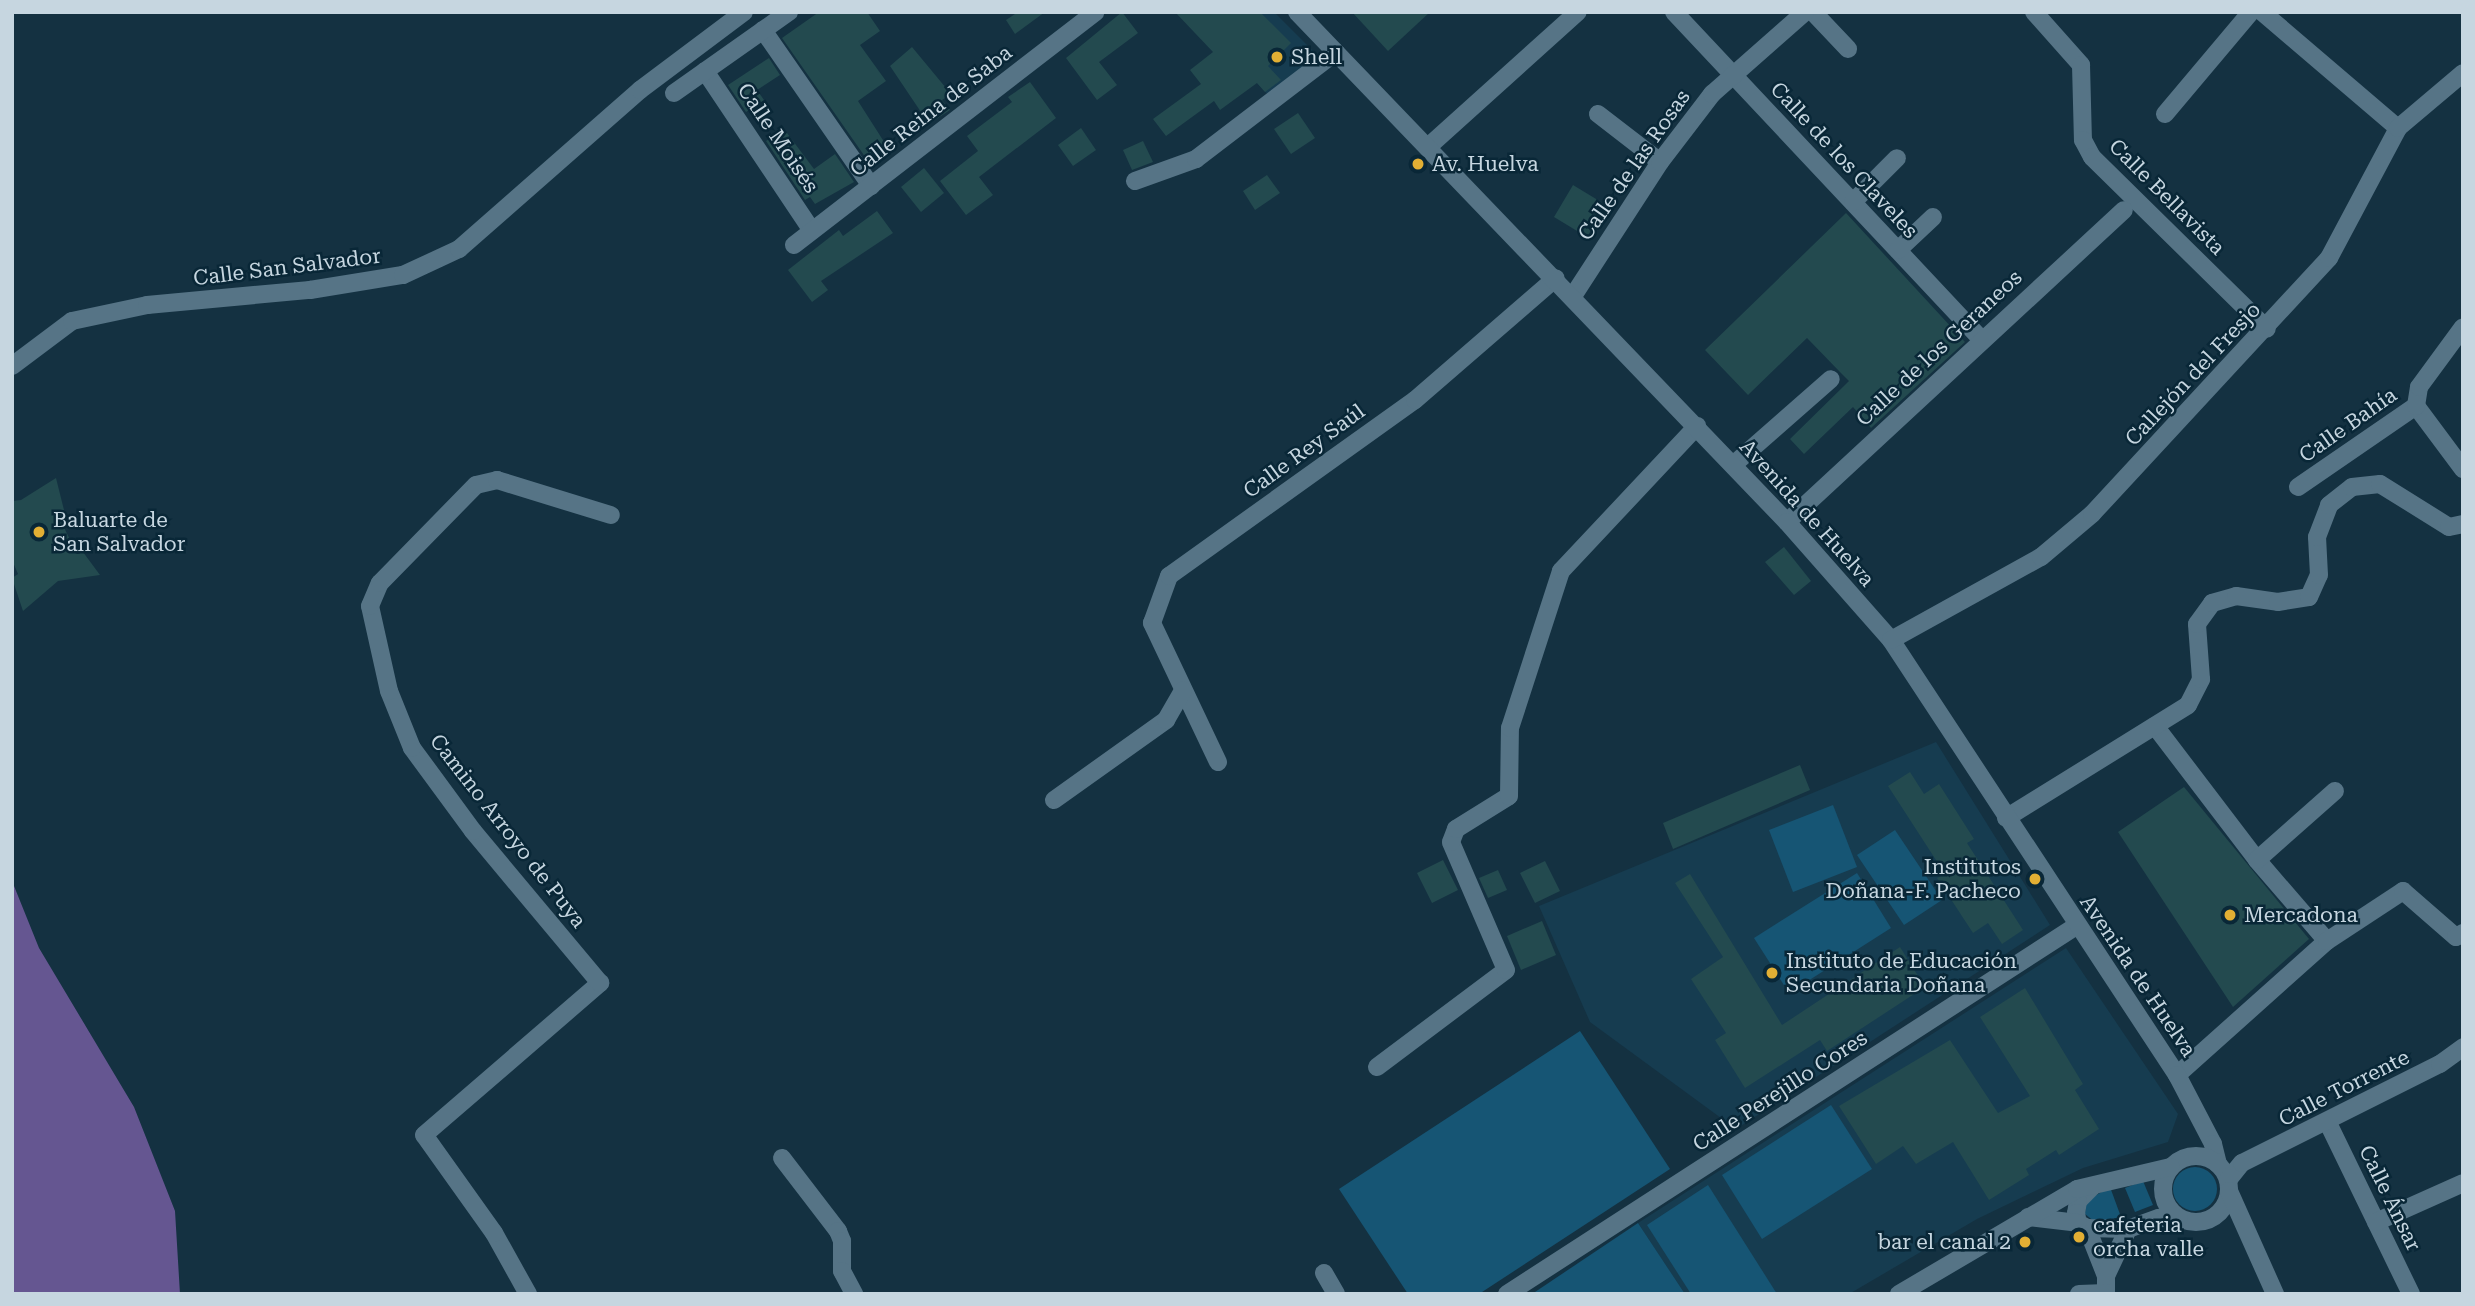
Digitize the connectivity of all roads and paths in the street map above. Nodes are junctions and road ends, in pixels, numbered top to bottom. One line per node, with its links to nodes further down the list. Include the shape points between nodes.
1 (744, 12): 38 (street, Calle San Salvador, via 640,90 459,249 403,275 310,290 146,305 72,321)
2 (789, 12): 12 (street)
3 (1096, 12): 26 (street, Calle Reina de Saba)
4 (1297, 12): 14 (street, Avenida de Huelva)
5 (1578, 12): 22 (street)
6 (1674, 12): 17 (street, Calle de los Claveles)
7 (1805, 12): 17 (street, Calle de las Rosas)
8 (1813, 12): 13 (street)
9 (2034, 12): 36 (street, Calle Bellavista, via 2081,65 2083,141 2092,157)
10 (2252, 12): 20 (street)
11 (2262, 12): 21 (street)
12 (763, 30): 15 (street); 26 (street)
13 (1848, 49)
14 (1336, 52): 22 (street, Avenida de Huelva); 25 (street, via 1196,159)
15 (705, 71): 18 (street); 30 (street, Calle Moisés)
16 (2463, 73): 21 (street, Callejón del Fresjo)
17 (1731, 74): 24 (street, Calle de las Rosas); 27 (street, Calle de los Claveles)
18 (674, 93)
19 (1598, 114): 24 (street)
20 (2165, 114)
21 (2398, 128): 36 (street, Callejón del Fresjo, via 2329,258)
22 (1429, 146): 33 (street, Avenida de Huelva)
23 (1898, 158): 27 (street)
24 (1660, 162): 34 (street, Calle de las Rosas)
25 (1135, 181)
26 (871, 186): 30 (street, Calle Reina de Saba)
27 (1853, 202): 32 (street, Calle de los Claveles)
28 (2124, 210): 37 (street, Calle de los Geraneos)
29 (1933, 217): 32 (street)
30 (812, 231): 31 (street, Calle Reina de Saba)
31 (794, 245)
32 (1898, 250): 37 (street, Calle de los Claveles)
33 (1556, 278): 34 (street, Avenida de Huelva); 49 (street, Calle Rey Saúl, via 1416,400 1169,576 1152,623)
34 (1573, 296): 41 (street, Avenida de Huelva)
35 (2463, 327): 40 (street, Calle Bahía, via 2419,387)
36 (2267, 329): 48 (street, Callejón del Fresjo, via 2092,514 2041,557)
37 (1981, 338): 46 (street, Calle de los Geraneos)
38 (12, 366)
39 (1831, 379): 42 (street)
40 (2416, 406): 43 (street); 44 (street, Calle Bahía)
41 (1697, 426): 42 (street, Avenida de Huelva); 60 (street, via 1561,571 1510,728 1509,796 1456,829 1451,842 1506,970)
42 (1733, 465): 46 (street, Avenida de Huelva)
43 (2463, 469)
44 (2298, 487)
45 (611, 515): 80 (street, Camino Arroyo de Puya, via 497,480 476,485 380,583 370,606 389,691 412,748 473,831 600,983 424,1135 494,1233)
46 (1787, 522): 48 (street, Avenida de Huelva)
47 (2463, 524): 50 (street, via 2449,527 2380,484 2352,487 2329,505 2317,537 2319,575 2309,597 2278,602 2236,596 2211,603 2197,624 2201,678 2193,696 2188,705)
48 (1891, 640): 54 (street, Avenida de Huelva, via 1941,710)
49 (1184, 690): 51 (street, Calle Rey Saúl); 53 (street, via 1166,720)
50 (2155, 726): 54 (street); 55 (street)
51 (1218, 762)
52 (2335, 791): 55 (street)
53 (1054, 800)
54 (2006, 818): 56 (street, Avenida de Huelva)
55 (2257, 860): 58 (street)
56 (2077, 926): 61 (street, Avenida de Huelva); 83 (street, Calle Perejillo Cores)
57 (2463, 933): 58 (street, via 2456,937 2403,891)
58 (2327, 941): 61 (street)
59 (2463, 1047): 63 (street, Calle Torrente, via 2440,1064)
60 (1377, 1067)
61 (2177, 1075): 62 (street, Avenida de Huelva)
62 (2196, 1113): 64 (street); 67 (street, Avenida de Huelva)
63 (2328, 1123): 67 (street, Calle Torrente); 73 (street, Calle Ánsar)
64 (2188, 1156): 66 (street); 67 (street)
65 (782, 1158): 81 (street, via 838,1231 842,1271)
66 (2170, 1167): 69 (street, via 2147,1169); 72 (street, via 2162,1195)
67 (2220, 1170): 70 (street); 75 (street, Avenida de Huelva)
68 (2463, 1183): 73 (street)
69 (2092, 1187): 71 (street, via 2077,1189); 74 (street, via 2078,1201)
70 (2221, 1211): 72 (street, via 2201,1222); 75 (street, Avenida de Huelva)
71 (2028, 1217): 74 (street); 79 (street)
72 (2179, 1219): 76 (street, via 2159,1218)
73 (2376, 1222): 86 (street, Calle Ánsar)
74 (2082, 1225): 76 (street); 78 (street)
75 (2244, 1228): 85 (street, Avenida de Huelva)
76 (2128, 1229): 78 (street)
77 (1324, 1273): 82 (street)
78 (2106, 1288): 84 (street)
79 (1910, 1291)
80 (528, 1294)
81 (854, 1294)
82 (1336, 1294)
83 (1507, 1294)
84 (2079, 1294)
85 (2275, 1294)
86 (2410, 1294)

